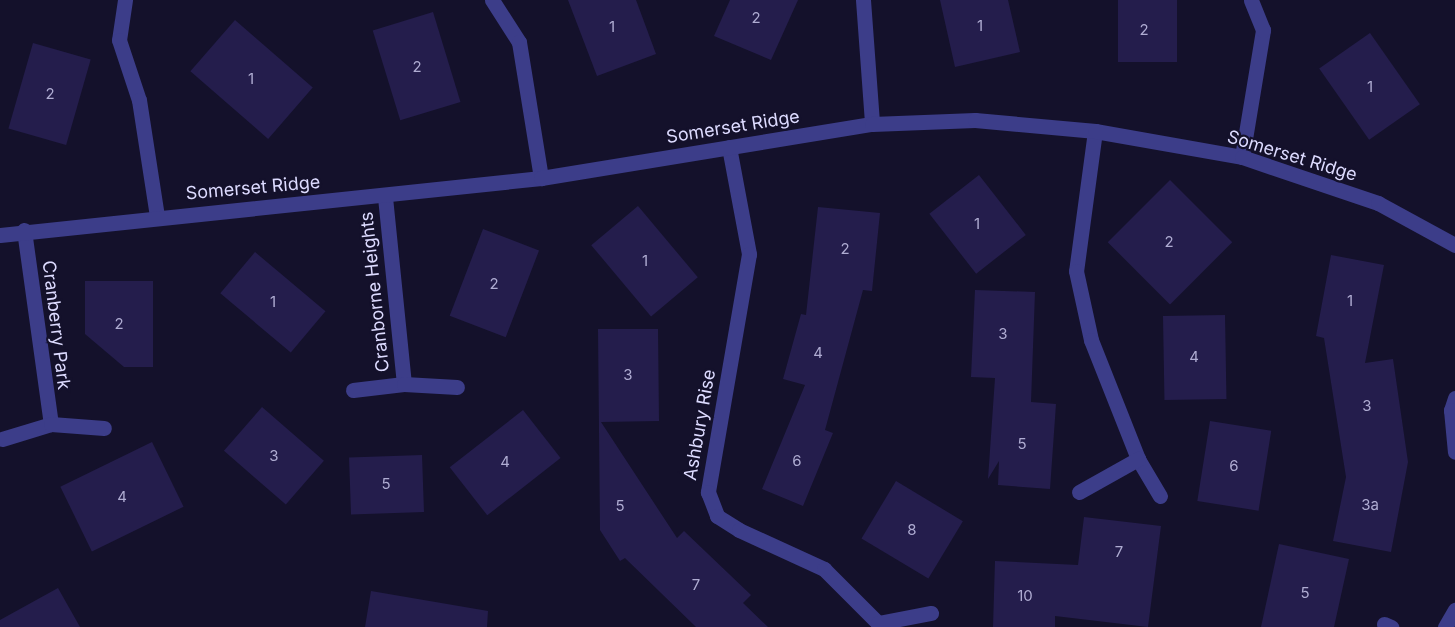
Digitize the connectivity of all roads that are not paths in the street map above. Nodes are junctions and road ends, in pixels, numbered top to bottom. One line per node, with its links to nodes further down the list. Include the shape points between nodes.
1 (125, 0): 11 (street, via 119,40 139,100)
2 (492, 0): 9 (street, via 519,42)
3 (864, 0): 5 (street)
4 (1251, 0): 8 (street, via 1263,30)
5 (872, 124): 6 (street, Somerset Ridge, via 975,120); 7 (street, Somerset Ridge)
6 (1095, 131): 8 (street, Somerset Ridge); 23 (street, via 1076,272 1091,340)
7 (729, 147): 9 (street, Somerset Ridge); 28 (street, Ashbury Rise, via 749,254 708,492 717,516 824,568)
8 (1242, 157): 14 (street, Somerset Ridge, via 1378,203)
9 (541, 178): 10 (street, Somerset Ridge)
10 (385, 197): 11 (street, Somerset Ridge); 15 (street, Cranborne Heights)
11 (157, 216): 12 (street, Somerset Ridge)
12 (24, 230): 13 (street, Somerset Ridge); 19 (street, Cranberry Park)
13 (0, 235)
14 (1455, 245)
15 (404, 384): 16 (street, Cranborne Heights); 17 (street, Cranborne Heights)
16 (457, 387)
17 (353, 390)
18 (1455, 398): 22 (street, via 1451,410)
19 (51, 424): 20 (street); 21 (street)
20 (104, 428)
21 (2, 439)
22 (1455, 452)
23 (1138, 459): 24 (street); 25 (street)
24 (1078, 492)
25 (1160, 496)
26 (1455, 610): 29 (street)
27 (931, 613): 28 (street, Ashbury Rise)
28 (878, 625)
29 (1446, 627)

